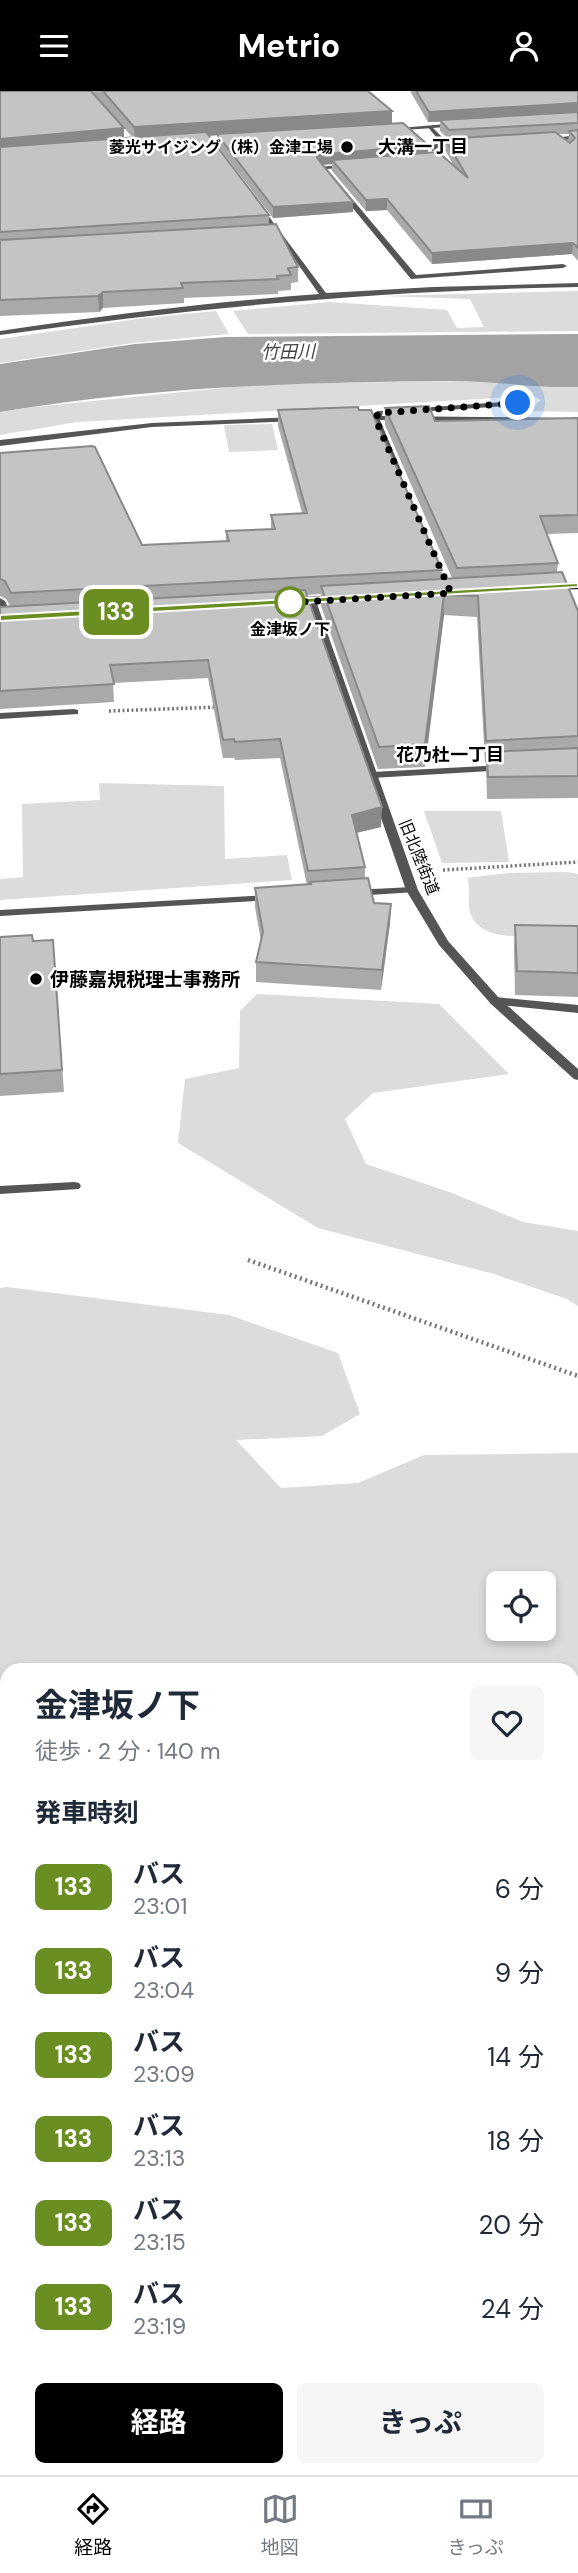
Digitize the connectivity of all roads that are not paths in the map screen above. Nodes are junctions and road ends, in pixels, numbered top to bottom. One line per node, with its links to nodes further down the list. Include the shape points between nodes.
1 (469, 124): 2 (street)
2 (429, 127): 3 (street); 8 (street)
3 (387, 129)
4 (578, 137): 5 (street)
5 (557, 138): 6 (street); 9 (street)
6 (543, 139)
7 (474, 143): 8 (street)
8 (446, 145): 10 (street, via 431,146 444,159)
9 (569, 149)
10 (431, 160)
11 (363, 165): 15 (street, via 323,167 414,277)
12 (256, 203): 13 (street)
13 (279, 234): 14 (street); 17 (street)
14 (265, 235)
15 (563, 266)
16 (578, 285): 17 (street)
17 (323, 294): 18 (street)
18 (0, 333)
19 (518, 403): 21 (street, via 379,413)
20 (348, 418): 21 (street)
21 (375, 418): 23 (street); 25 (street)
22 (307, 419): 24 (street, via 152,425)
23 (578, 421)
24 (0, 443)
25 (402, 480)
26 (578, 586): 27 (main road)
27 (527, 589)
28 (353, 599): 30 (main road)
29 (0, 601): 32 (street)
30 (311, 601): 31 (main road); 36 (street, 旧北陸街道)
31 (271, 603)
32 (9, 618)
33 (74, 712): 34 (street)
34 (0, 716)
35 (509, 768): 36 (street)
36 (372, 775): 37 (street, 旧北陸街道)
37 (412, 890): 38 (street); 41 (street, 旧北陸街道, via 443,943)
38 (344, 894)
39 (289, 897): 40 (street)
40 (0, 913)
41 (495, 1001): 42 (street); 43 (street, 旧北陸街道)
42 (578, 1009)
43 (578, 1076)
44 (74, 1186): 45 (street)
45 (0, 1191)

